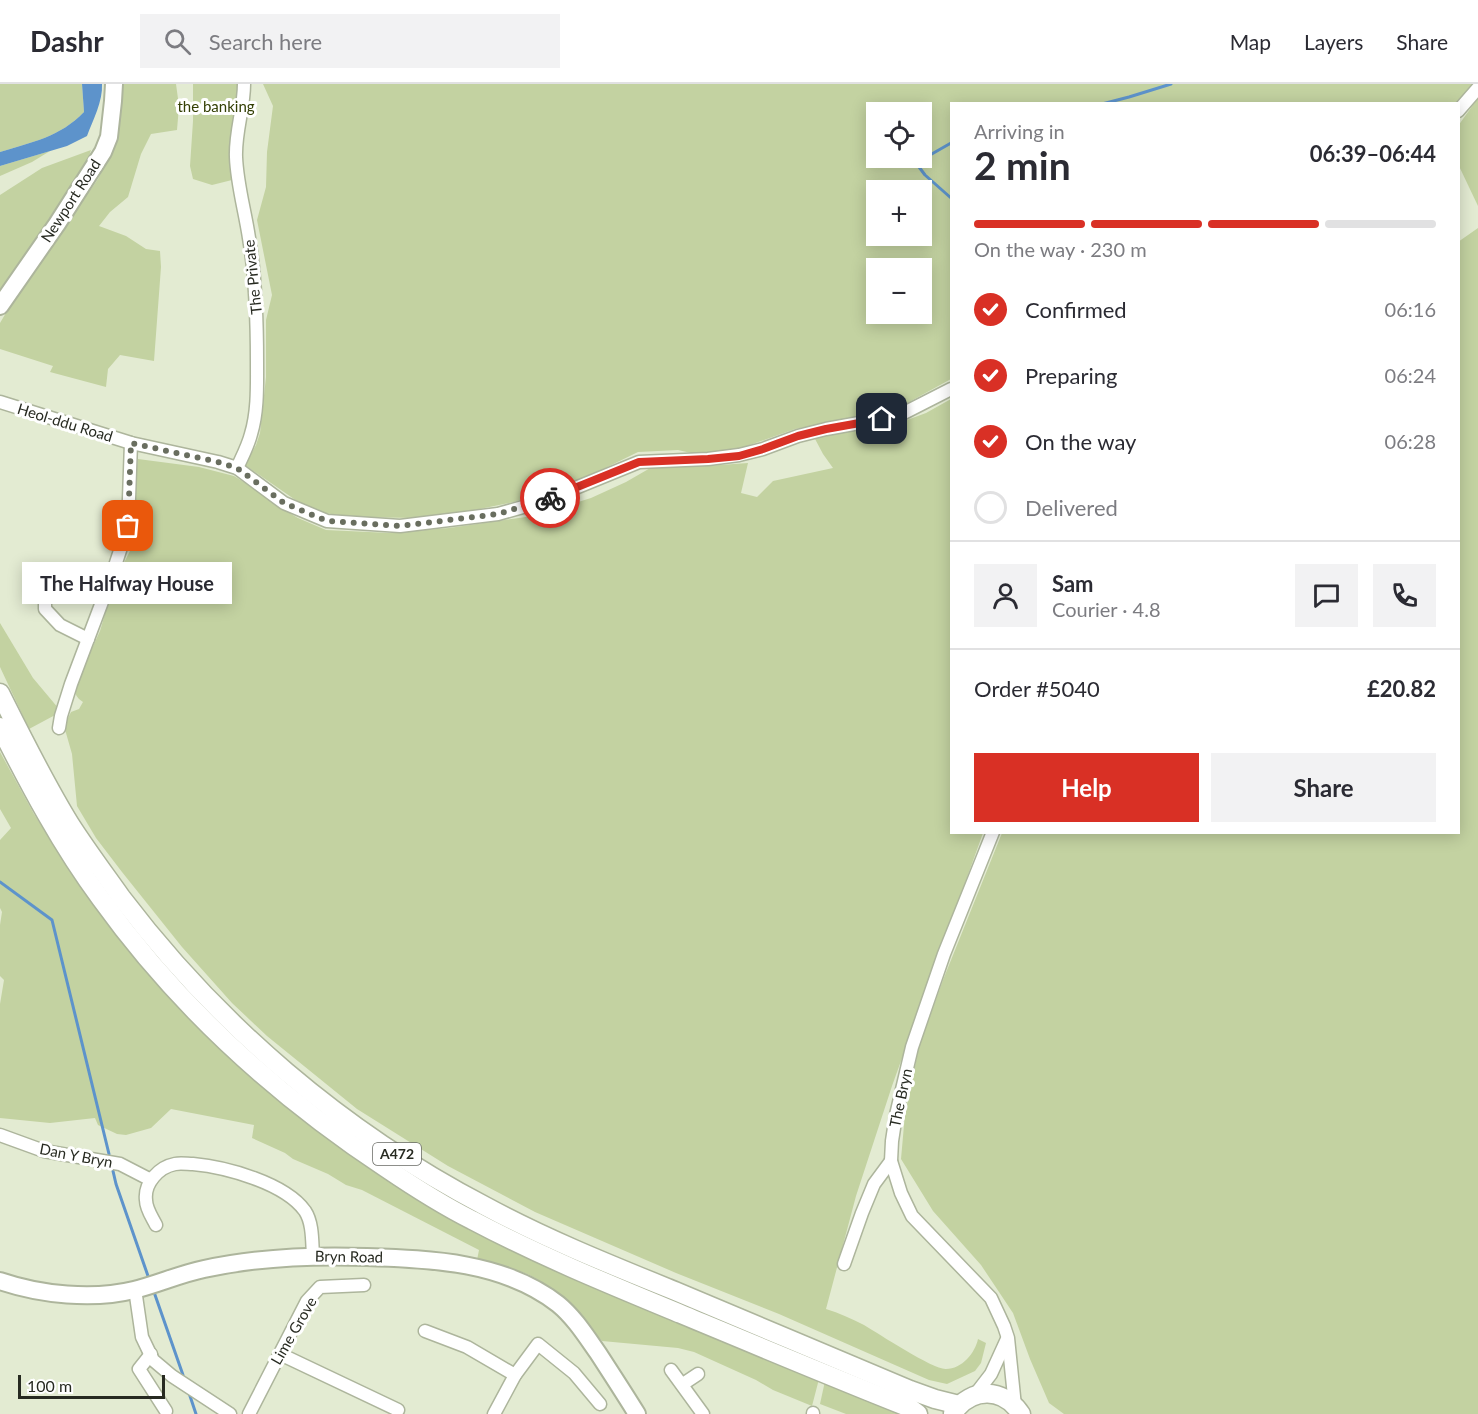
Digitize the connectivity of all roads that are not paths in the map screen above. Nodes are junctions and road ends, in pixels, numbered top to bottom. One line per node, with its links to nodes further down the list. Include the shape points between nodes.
1 (114, 84): 5 (street, Newport Road, via 108,137 102,152)
2 (244, 84): 9 (street, The Private, via 236,156 255,283 257,388 251,433)
3 (1478, 88): 4 (street)
4 (1460, 109)
5 (0, 306)
6 (950, 390): 9 (street, via 898,416 798,436 739,456 639,462 498,514 400,526 327,521 284,503)
7 (0, 402): 8 (street, Heol-ddu Road)
8 (131, 443): 9 (street, Heol-ddu Road); 11 (street, via 128,526)
9 (237, 468)
10 (64, 581): 11 (street, via 55,576 45,591 45,609 60,625)
11 (87, 639): 14 (street)
12 (0, 693): 34 (main road, A472, via 70,824 150,934 236,1027 343,1116 428,1174 516,1222 910,1390)
13 (0, 727): 43 (main road, A472, via 53,827 133,942 223,1039 319,1121 419,1190 519,1244)
14 (59, 728)
15 (992, 834): 17 (street, The Bryn, via 912,1047 896,1115)
16 (0, 1136): 18 (street, Dan Y Bryn, via 44,1151 120,1164)
17 (891, 1161): 21 (street, via 874,1185); 26 (street, The Bryn, via 912,1216 991,1298)
18 (151, 1180): 19 (street, via 145,1199); 20 (street, via 156,1173 176,1164 212,1166 257,1179 291,1197 304,1209 310,1220)
19 (156, 1225)
20 (313, 1256): 24 (street, Bryn Road, via 227,1264); 41 (street, Bryn Road, via 451,1263 528,1285 559,1305 581,1328)
21 (844, 1264)
22 (0, 1281): 24 (street, Bryn Road, via 73,1295)
23 (364, 1285): 28 (street, Lime Grove, via 320,1287 307,1301)
24 (135, 1289): 27 (street, via 142,1336)
25 (425, 1331): 31 (street, via 467,1347)
26 (1008, 1338): 34 (street, via 991,1374); 36 (street, The Bryn)
27 (151, 1354): 37 (street, via 139,1369); 38 (street, via 172,1376)
28 (280, 1354): 35 (street); 39 (street, Lime Grove)
29 (671, 1370): 32 (street)
30 (698, 1374): 32 (street)
31 (515, 1376): 33 (street, via 538,1344 573,1373); 40 (street)
32 (683, 1384): 42 (street)
33 (600, 1404)
34 (962, 1405): 36 (main road, via 985,1394 1007,1399)
35 (398, 1410)
36 (1018, 1410)
37 (166, 1411)
38 (230, 1414)
39 (249, 1414)
40 (494, 1414)
41 (637, 1414)
42 (703, 1414)
43 (918, 1414)

